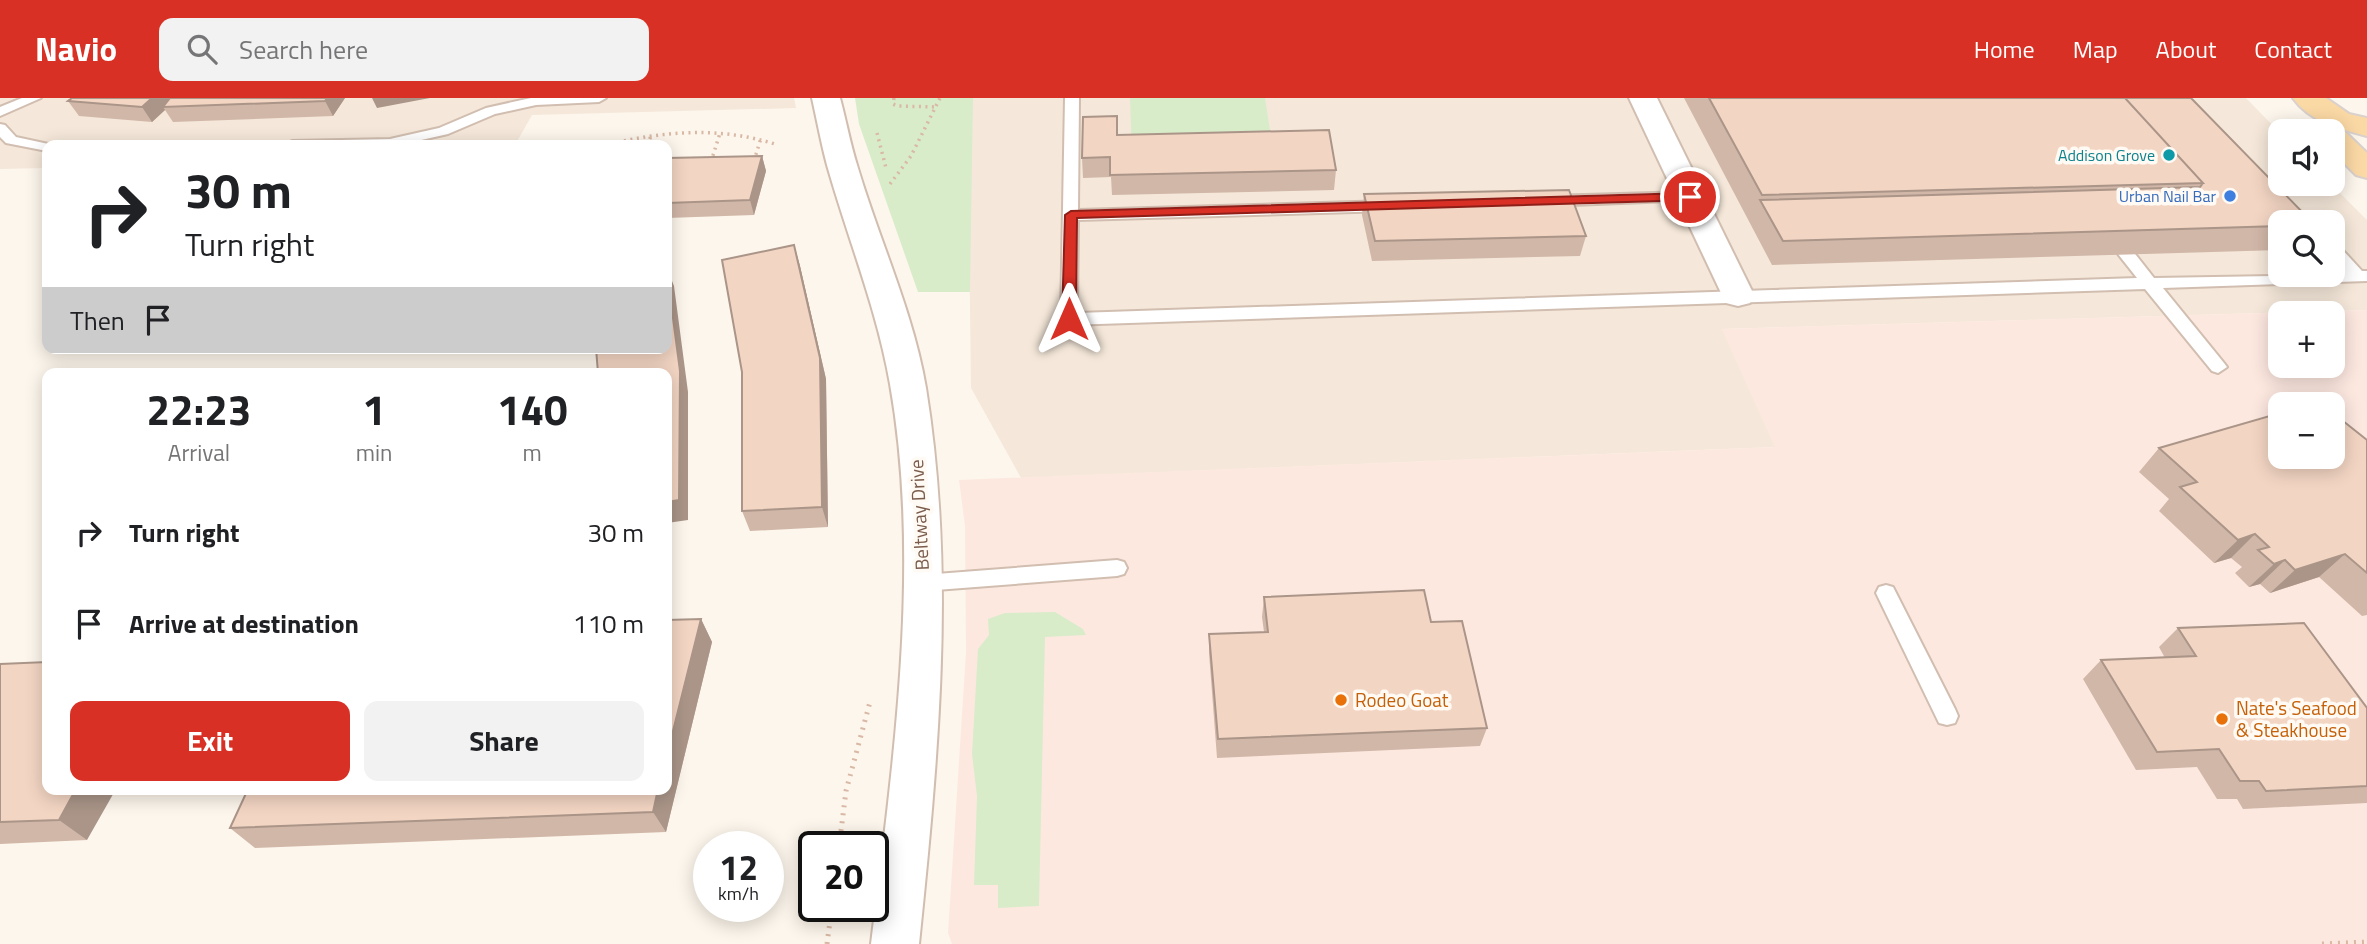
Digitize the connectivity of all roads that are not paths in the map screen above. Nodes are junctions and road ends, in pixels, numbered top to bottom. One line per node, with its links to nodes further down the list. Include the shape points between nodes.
1 (34, 98): 8 (lane)
2 (599, 98): 12 (lane, via 536,101)
3 (826, 98): 27 (street, Beltway Drive, via 842,165 892,317 908,386 919,474)
4 (1072, 98): 19 (lane)
5 (1643, 98): 16 (street)
6 (2293, 98): 9 (main road)
7 (2307, 98): 10 (main road, via 2339,120)
8 (0, 111)
9 (2315, 119)
10 (2367, 127)
11 (0, 128): 13 (lane, via 11,140)
12 (403, 140)
13 (42, 146)
14 (2345, 148): 15 (main road)
15 (2367, 169)
16 (1690, 197): 17 (lane); 24 (street)
17 (1532, 201)
18 (1406, 205): 19 (lane)
19 (1071, 215): 24 (lane, via 1069,319)
20 (2126, 254): 23 (lane)
21 (2345, 261): 22 (lane)
22 (2362, 276): 23 (lane)
23 (2149, 283): 24 (lane); 25 (lane)
24 (1738, 295)
25 (2218, 367)
26 (1117, 568): 27 (lane)
27 (923, 583): 30 (street, Beltway Drive, via 915,763)
28 (1886, 593): 29 (lane)
29 (1947, 716)
30 (895, 944)

